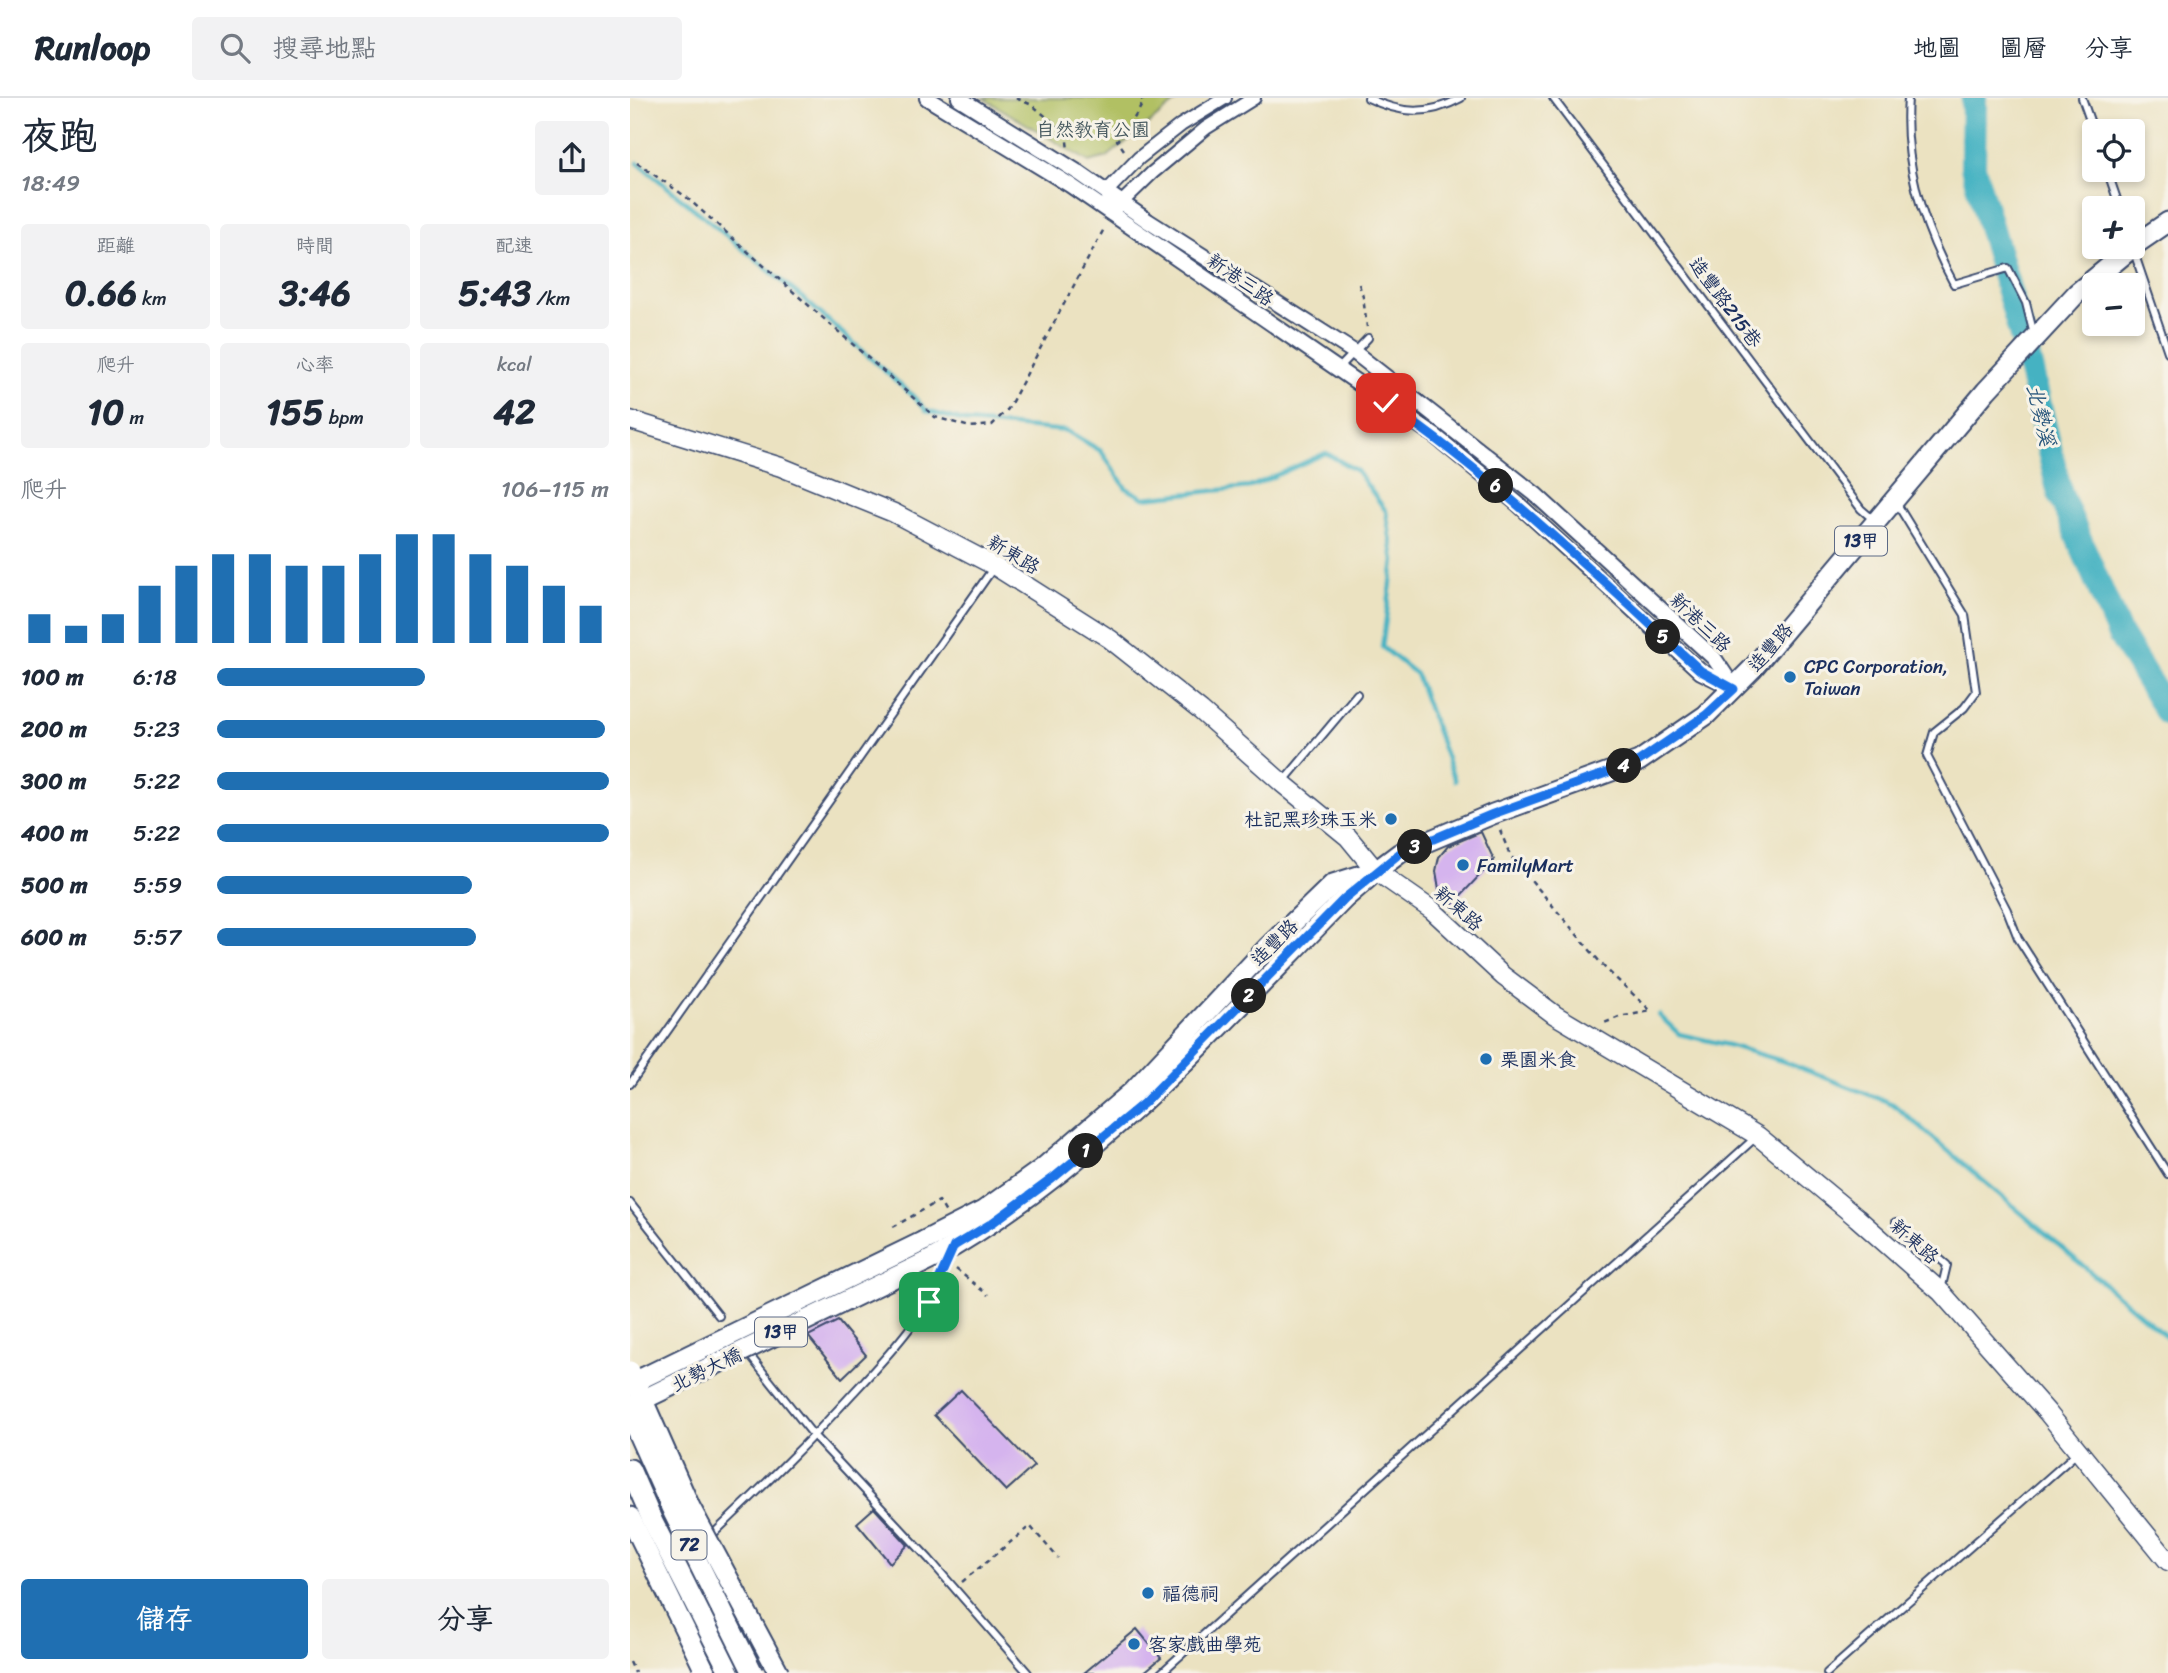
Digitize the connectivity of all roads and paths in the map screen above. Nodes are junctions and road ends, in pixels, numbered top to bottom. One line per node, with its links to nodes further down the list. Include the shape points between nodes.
1 (927, 98): 18 (street, 新港三路)
2 (959, 98): 16 (street, 新港三路)
3 (1016, 98): 14 (path, via 1066,133)
4 (1142, 98): 13 (path, via 1126,132 1117,140)
5 (1225, 98): 16 (street, via 1139,158)
6 (1254, 98): 17 (street, via 1206,128)
7 (1368, 98): 8 (lane, via 1390,109 1429,111)
8 (1461, 98)
9 (1553, 98): 31 (lane, 造豐路215巷)
10 (1908, 98): 25 (lane, via 1909,158 1937,251 1954,284 2008,268 2026,303)
11 (2082, 98): 12 (lane)
12 (2089, 119)
13 (1124, 150)
14 (1069, 157)
15 (637, 163): 18 (path, via 685,196 935,417 971,427 992,425 1008,409)
16 (1107, 191): 17 (street, 新港三路); 18 (street)
17 (1123, 202): 18 (street); 26 (street, 新港三路)
18 (1111, 214): 28 (street, 新港三路)
19 (2168, 222): 20 (main road, 13甲)
20 (2145, 238)
21 (2118, 259): 25 (main road, 13甲, via 2077,293)
22 (2137, 259): 27 (lane)
23 (1359, 284): 24 (path)
24 (1368, 338): 26 (lane)
25 (2036, 340): 30 (main road, 造豐路 / 13甲)
26 (1354, 352): 28 (lane); 33 (street, 新港三路, via 1535,494 1714,658)
27 (2168, 352)
28 (1338, 369): 33 (street, 新港三路, via 1435,436 1518,504 1701,671)
29 (630, 420): 32 (main road, 新東路, via 781,467 894,513)
30 (1894, 499): 31 (main road, 造豐路 / 13甲); 41 (lane, via 1965,615 1976,692 1934,732 1927,756 2018,938)
31 (1876, 523): 33 (main road, 造豐路 / 13甲)
32 (995, 566): 35 (main road, 新東路, via 1110,639); 39 (lane)
33 (1734, 689): 36 (main road, 造豐路 / 13甲, via 1706,715 1639,761)
34 (1357, 694): 35 (lane)
35 (1282, 783): 37 (main road, 新東路, via 1348,837)
36 (1493, 814): 37 (main road, 造豐路 / 13甲, via 1400,853); 38 (path, via 1510,855 1605,968 1650,1012 1619,1017)
37 (1376, 871): 38 (main road, 新東路, via 1432,910 1503,976); 45 (main road, 造豐路 / 13甲, via 1333,884 1132,1092)
38 (1581, 1032): 40 (main road, 新東路)
39 (630, 1084)
40 (1758, 1136): 46 (main road, 新東路); 72 (lane)
41 (2168, 1174)
42 (630, 1203): 48 (lane)
43 (1896, 1222): 46 (lane, via 1947,1265)
44 (893, 1227): 45 (path, via 939,1201)
45 (943, 1247): 47 (path); 50 (main road, 北勢大橋 / 13甲, bridge); 51 (main road, 北勢大橋 / 13甲, bridge); 53 (lane, via 929,1302 906,1336)
46 (1941, 1292): 55 (main road, 新東路)
47 (988, 1295)
48 (719, 1315)
49 (751, 1357): 53 (lane)
50 (631, 1379): 51 (main road, bridge)
51 (636, 1403): 70 (main road, bridge)
52 (630, 1416): 69 (main road, 72, bridge)
53 (814, 1436): 58 (lane); 63 (lane)
54 (630, 1439): 61 (street)
55 (2079, 1451): 62 (main road, 新東路); 73 (lane)
56 (630, 1469): 67 (main road, 72)
57 (630, 1517): 66 (main road)
58 (706, 1541)
59 (696, 1550): 61 (lane)
60 (1058, 1558): 63 (path, via 1030,1526)
61 (686, 1560): 68 (street)
62 (2168, 1561)
63 (954, 1588): 71 (lane)
64 (630, 1662): 65 (path)
65 (635, 1673)
66 (706, 1673)
67 (730, 1673)
68 (742, 1673)
69 (752, 1673)
70 (779, 1673)
71 (1028, 1673)
72 (1161, 1673)
73 (1828, 1673)

